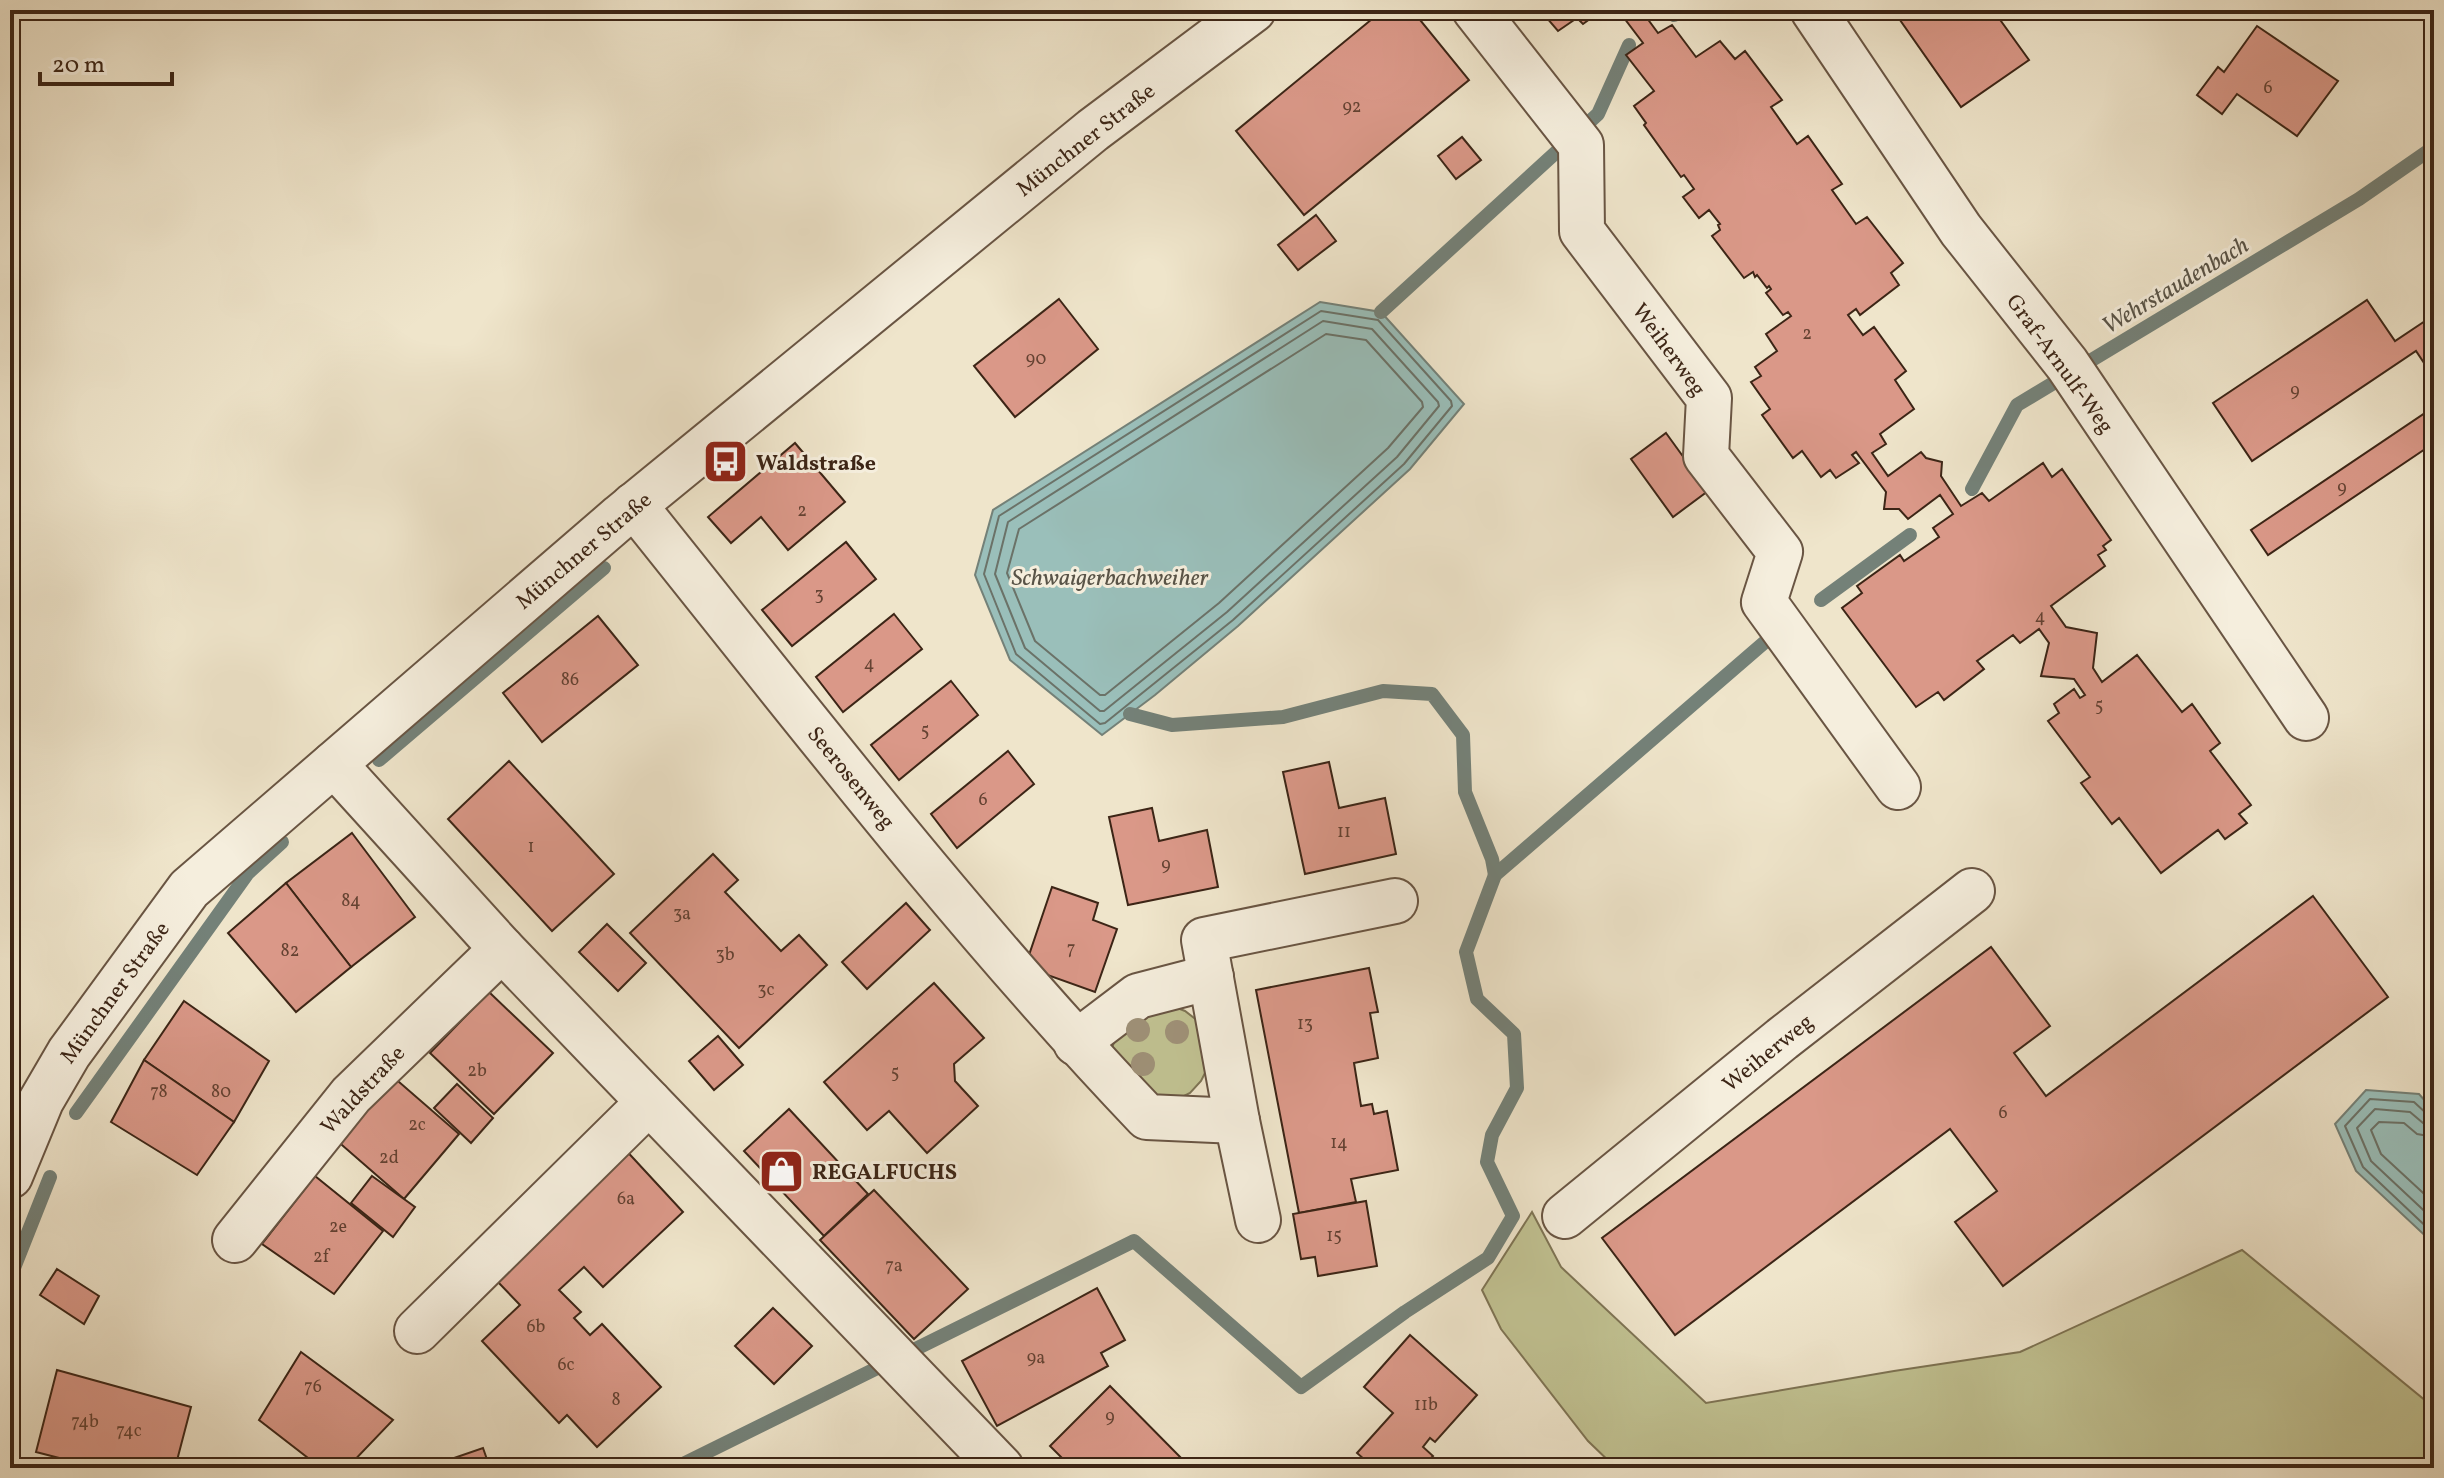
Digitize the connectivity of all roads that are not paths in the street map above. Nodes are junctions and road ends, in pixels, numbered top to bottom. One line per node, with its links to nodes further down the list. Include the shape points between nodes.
1 (1253, 10): 4 (street, Münchner Straße, via 1093,130)
2 (1475, 10): 7 (street, Weiherweg, via 1573,134 1582,231 1709,398 1706,456 1780,552 1764,602)
3 (1813, 10): 5 (street, Graf-Arnulf-Weg, via 1961,230 2073,375)
4 (634, 505): 6 (street, Münchner Straße); 12 (street, Seerosenweg, via 894,829)
5 (2306, 718)
6 (334, 764): 10 (street); 15 (street, Münchner Straße, via 189,889 69,1053 41,1101)
7 (1898, 787)
8 (1972, 891): 16 (street, Weiherweg)
9 (1395, 901): 11 (street, via 1204,940)
10 (502, 949): 13 (street); 18 (street, Waldstraße, via 351,1095)
11 (1211, 977): 12 (street, via 1138,996); 14 (street)
12 (1076, 1043): 14 (street, Seerosenweg, via 1147,1117)
13 (649, 1102): 19 (street); 20 (street)
14 (1237, 1121): 17 (street)
15 (10, 1176)
16 (1565, 1216)
17 (1258, 1220)
18 (235, 1240)
19 (417, 1331)
20 (1001, 1468)

